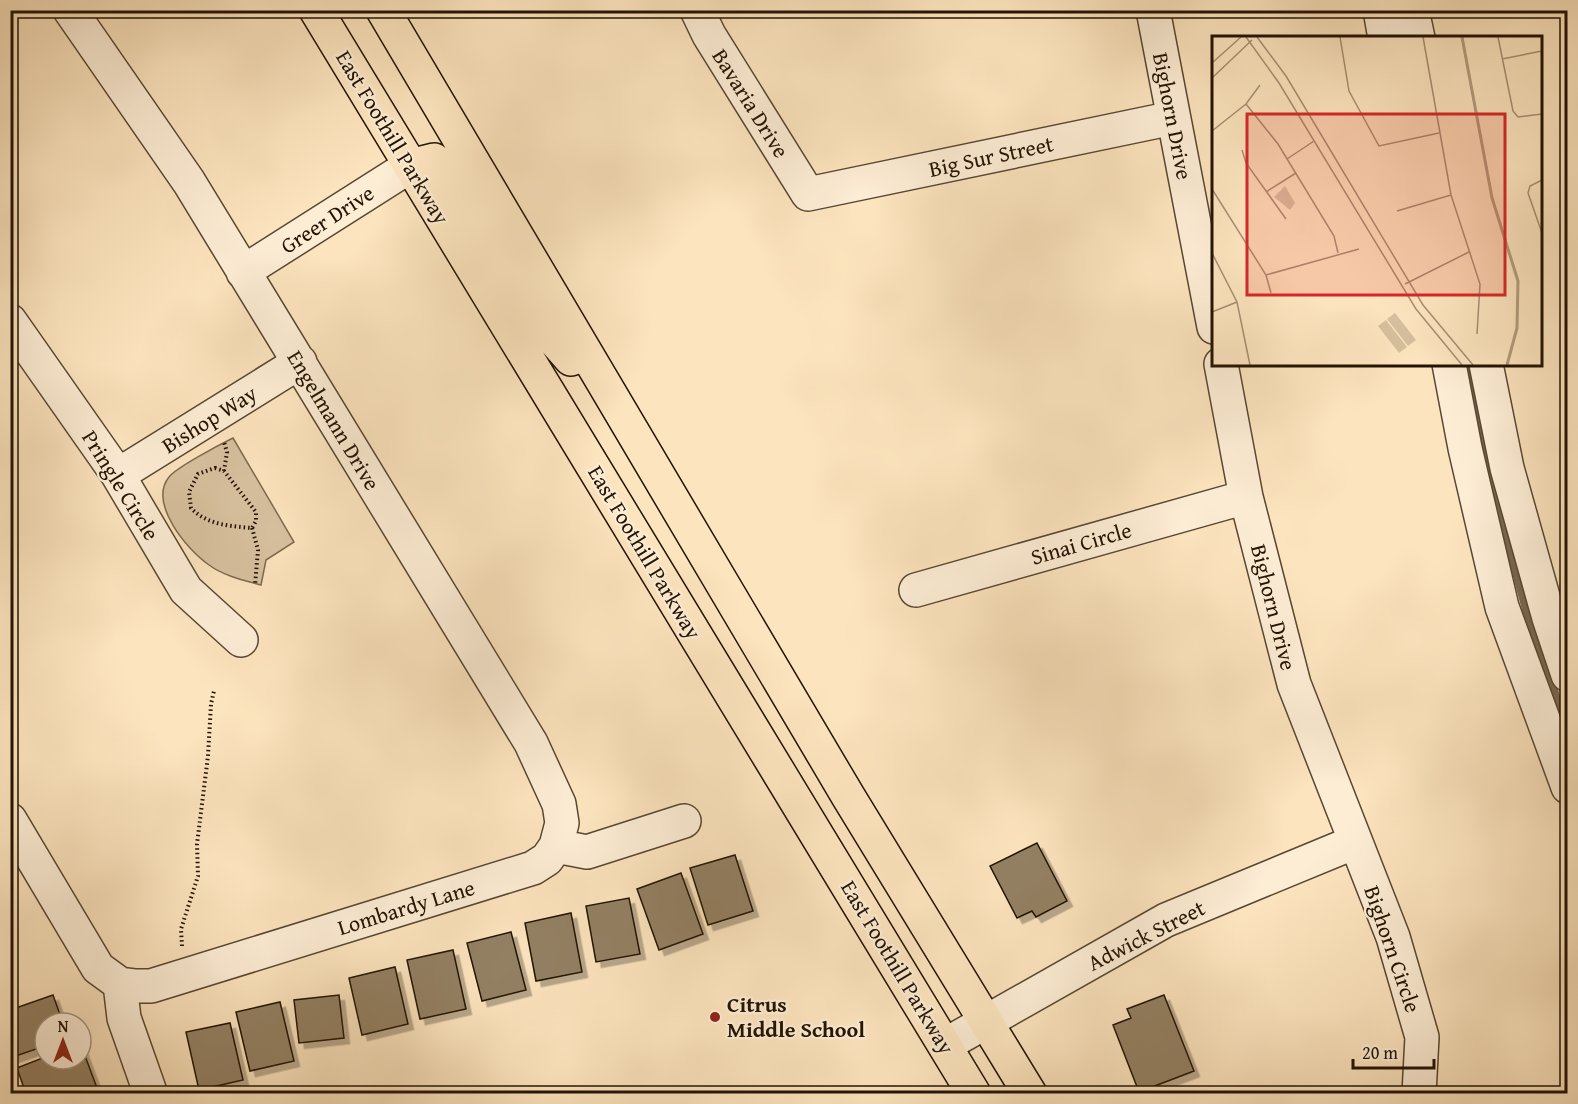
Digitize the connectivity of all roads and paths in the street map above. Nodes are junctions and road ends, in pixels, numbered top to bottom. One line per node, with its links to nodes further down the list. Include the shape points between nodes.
1 (70, 10): 13 (street, Engelmann Drive, via 189,182)
2 (316, 10): 11 (main road, East Foothill Parkway)
3 (384, 10): 20 (main road, East Foothill Parkway)
4 (697, 10): 12 (street, Bavaria Drive)
5 (1153, 10): 10 (street, Bighorn Drive)
6 (1380, 10): 8 (street)
7 (1412, 10): 9 (street)
8 (1385, 36)
9 (1418, 36)
10 (1173, 117): 12 (street, Big Sur Street); 14 (street, Bighorn Drive)
11 (410, 166): 13 (street, Greer Drive); 20 (main road, via 434,160 453,178 535,318); 39 (main road, East Foothill Parkway)
12 (808, 194)
13 (243, 272): 16 (street, Engelmann Drive)
14 (1212, 317)
15 (10, 321): 23 (street, Pringle Circle)
16 (300, 362): 23 (street, Bishop Way); 35 (street, Engelmann Drive, via 531,743 559,804 562,823)
17 (1221, 366): 24 (street, Bighorn Drive)
18 (1449, 366): 31 (street, via 1502,607)
19 (1486, 366): 29 (street, via 1507,468)
20 (627, 424): 38 (main road, East Foothill Parkway)
21 (222, 439): 22 (path, via 227,452)
22 (224, 471): 25 (path, via 256,512); 25 (path, via 215,468 198,474 189,492 191,508 220,524)
23 (118, 475): 28 (street, Pringle Circle, via 186,590)
24 (1246, 497): 27 (street, Sinai Circle); 34 (street, Bighorn Drive, via 1294,684)
25 (252, 528): 26 (path, via 258,550)
26 (255, 585)
27 (916, 590)
28 (241, 640)
29 (1568, 675)
30 (214, 691): 36 (path, via 197,844 198,876 181,929)
31 (1568, 788)
32 (10, 820): 37 (street, via 98,968)
33 (684, 821): 35 (street, via 587,852)
34 (1355, 842): 38 (street, Adwick Street, via 1166,920); 43 (street, Bighorn Circle, via 1393,937 1422,1037)
35 (556, 846): 37 (street, Lombardy Lane, via 547,859 533,868 151,986)
36 (183, 950)
37 (120, 984): 40 (street, via 124,1018)
38 (986, 1022): 39 (street, Adwick Street); 42 (main road, East Foothill Parkway)
39 (945, 1046): 41 (main road, East Foothill Parkway)
40 (150, 1092)
41 (974, 1094)
42 (1030, 1094)
43 (1419, 1094)

